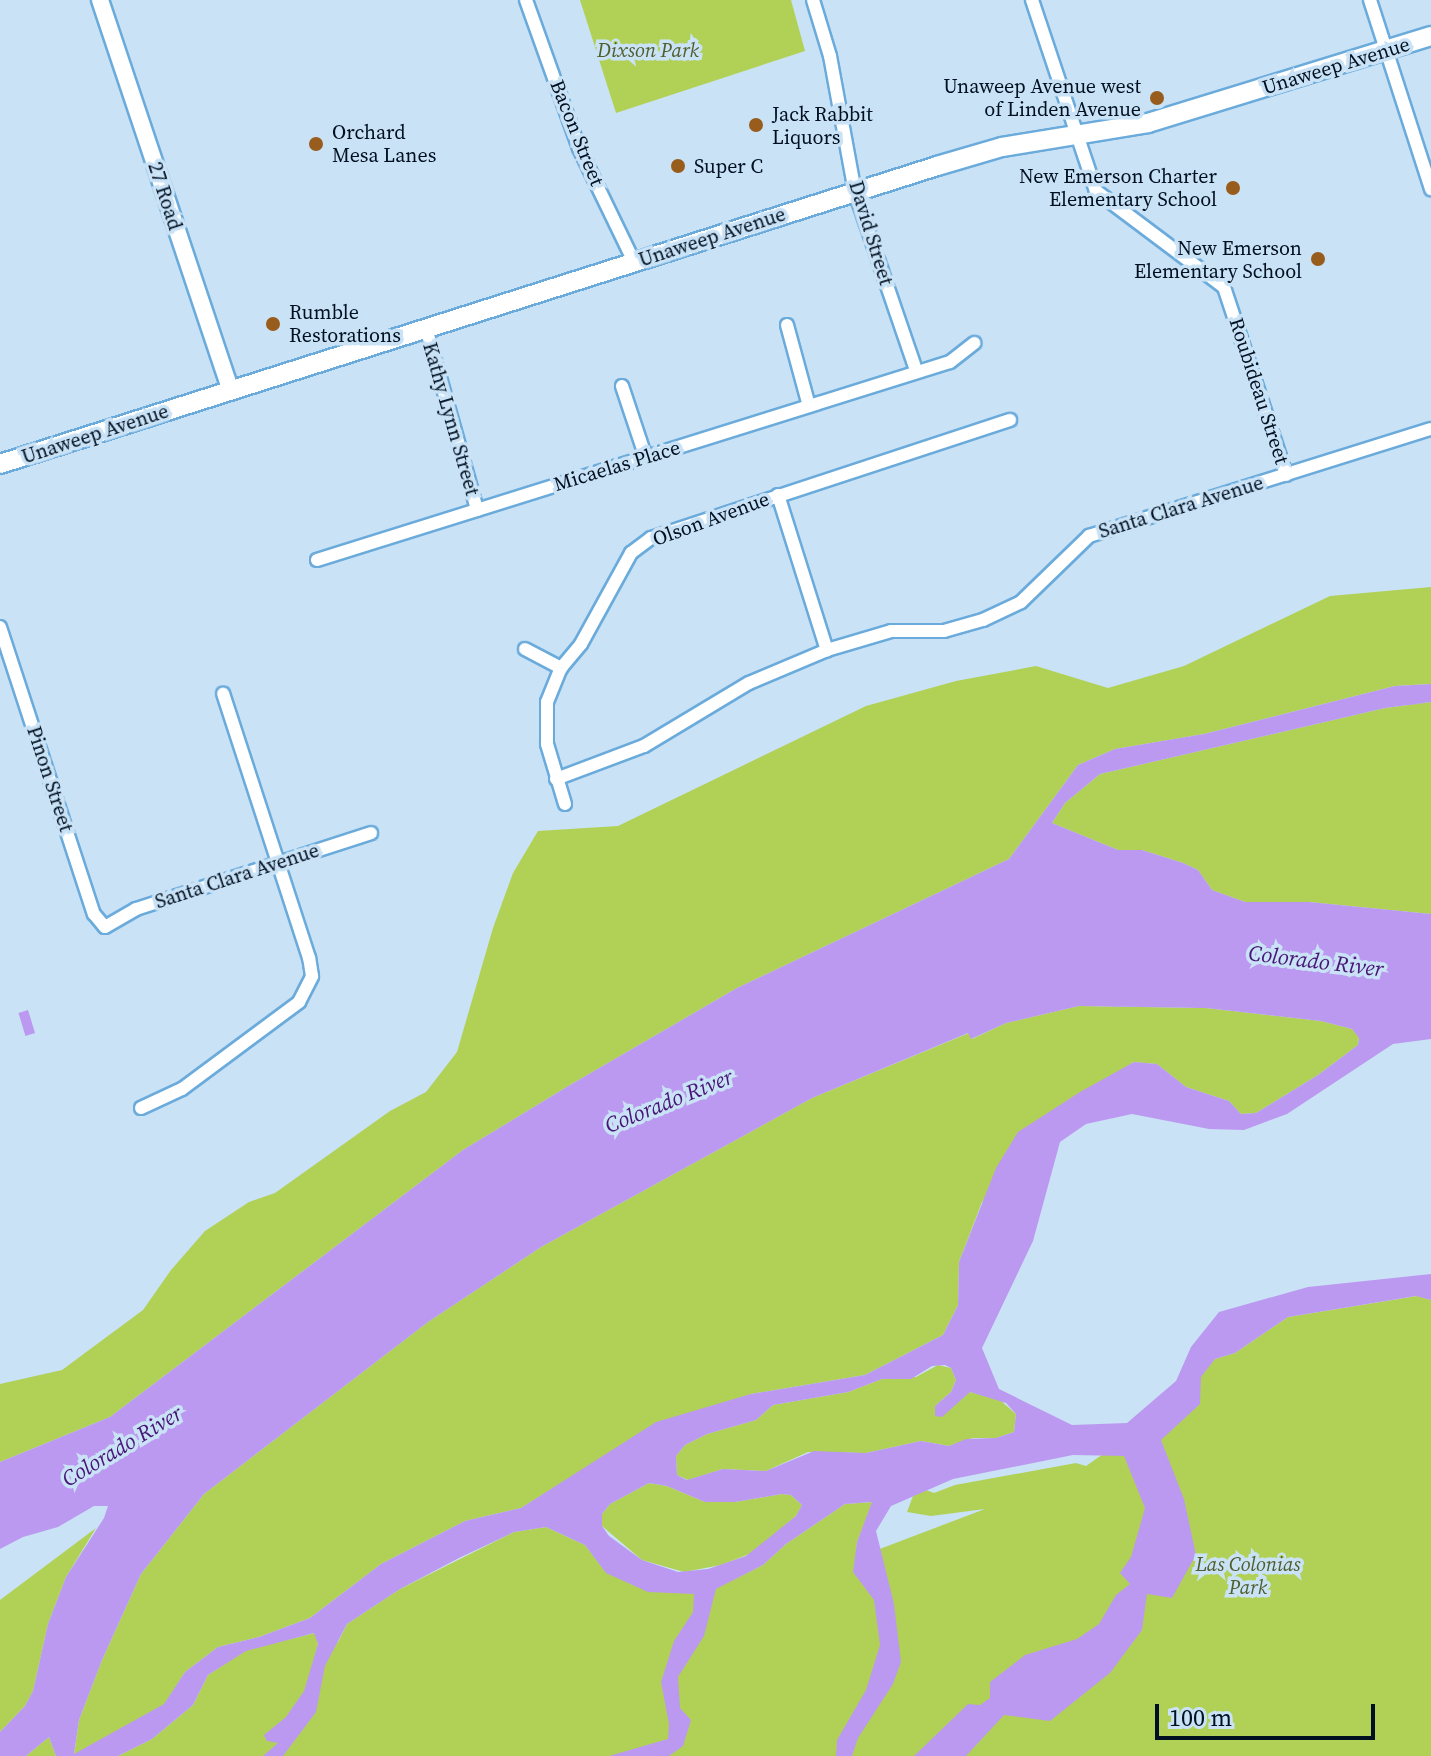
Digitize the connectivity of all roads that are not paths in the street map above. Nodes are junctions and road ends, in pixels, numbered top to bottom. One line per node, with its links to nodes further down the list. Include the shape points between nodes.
1 (100, 0): 17 (street, 27 Road)
2 (526, 0): 11 (street, Bacon Street, via 579,148)
3 (813, 0): 10 (street, David Street, via 830,56)
4 (1032, 0): 8 (street, Roubideau Street)
5 (1370, 0): 7 (street)
6 (1431, 36): 7 (main road, Unaweep Avenue)
7 (1387, 50): 8 (main road, Unaweep Avenue, via 1148,123); 9 (street)
8 (1077, 134): 10 (main road, Unaweep Avenue, via 1002,147); 23 (street, Roubideau Street, via 1096,191 1224,287)
9 (1431, 189)
10 (855, 192): 11 (main road, Unaweep Avenue); 15 (street, David Street)
11 (634, 262): 13 (main road, Unaweep Avenue)
12 (787, 325): 18 (street)
13 (426, 328): 17 (main road, Unaweep Avenue); 25 (street, Kathy Lynn Street)
14 (974, 343): 15 (street, Micaelas Place, via 950,362)
15 (916, 370): 18 (street, Micaelas Place)
16 (622, 386): 21 (street)
17 (231, 391): 22 (main road, Unaweep Avenue)
18 (809, 406): 21 (street, Micaelas Place)
19 (1010, 420): 24 (street, Olson Avenue)
20 (1431, 429): 23 (street, Santa Clara Avenue)
21 (646, 458): 25 (street, Micaelas Place)
22 (0, 464)
23 (1286, 475): 29 (street, Santa Clara Avenue, via 1089,536 1021,602 983,620 944,631 891,631)
24 (778, 495): 29 (street); 30 (street, Olson Avenue, via 651,538 631,553 581,644)
25 (477, 510): 26 (street, Micaelas Place)
26 (317, 560)
27 (0, 627): 36 (street, Pinon Street, via 94,914)
28 (525, 649): 30 (street)
29 (827, 650): 32 (street, Santa Clara Avenue, via 749,683 644,746)
30 (561, 668): 32 (street, Olson Avenue, via 547,702 547,744)
31 (223, 694): 35 (street)
32 (556, 779): 33 (street, Olson Avenue)
33 (565, 804)
34 (371, 833): 35 (street, Santa Clara Avenue)
35 (278, 862): 36 (street, Santa Clara Avenue, via 136,909); 37 (street, via 309,958 309,988 299,1002 182,1089)
36 (105, 927)
37 (141, 1108)

